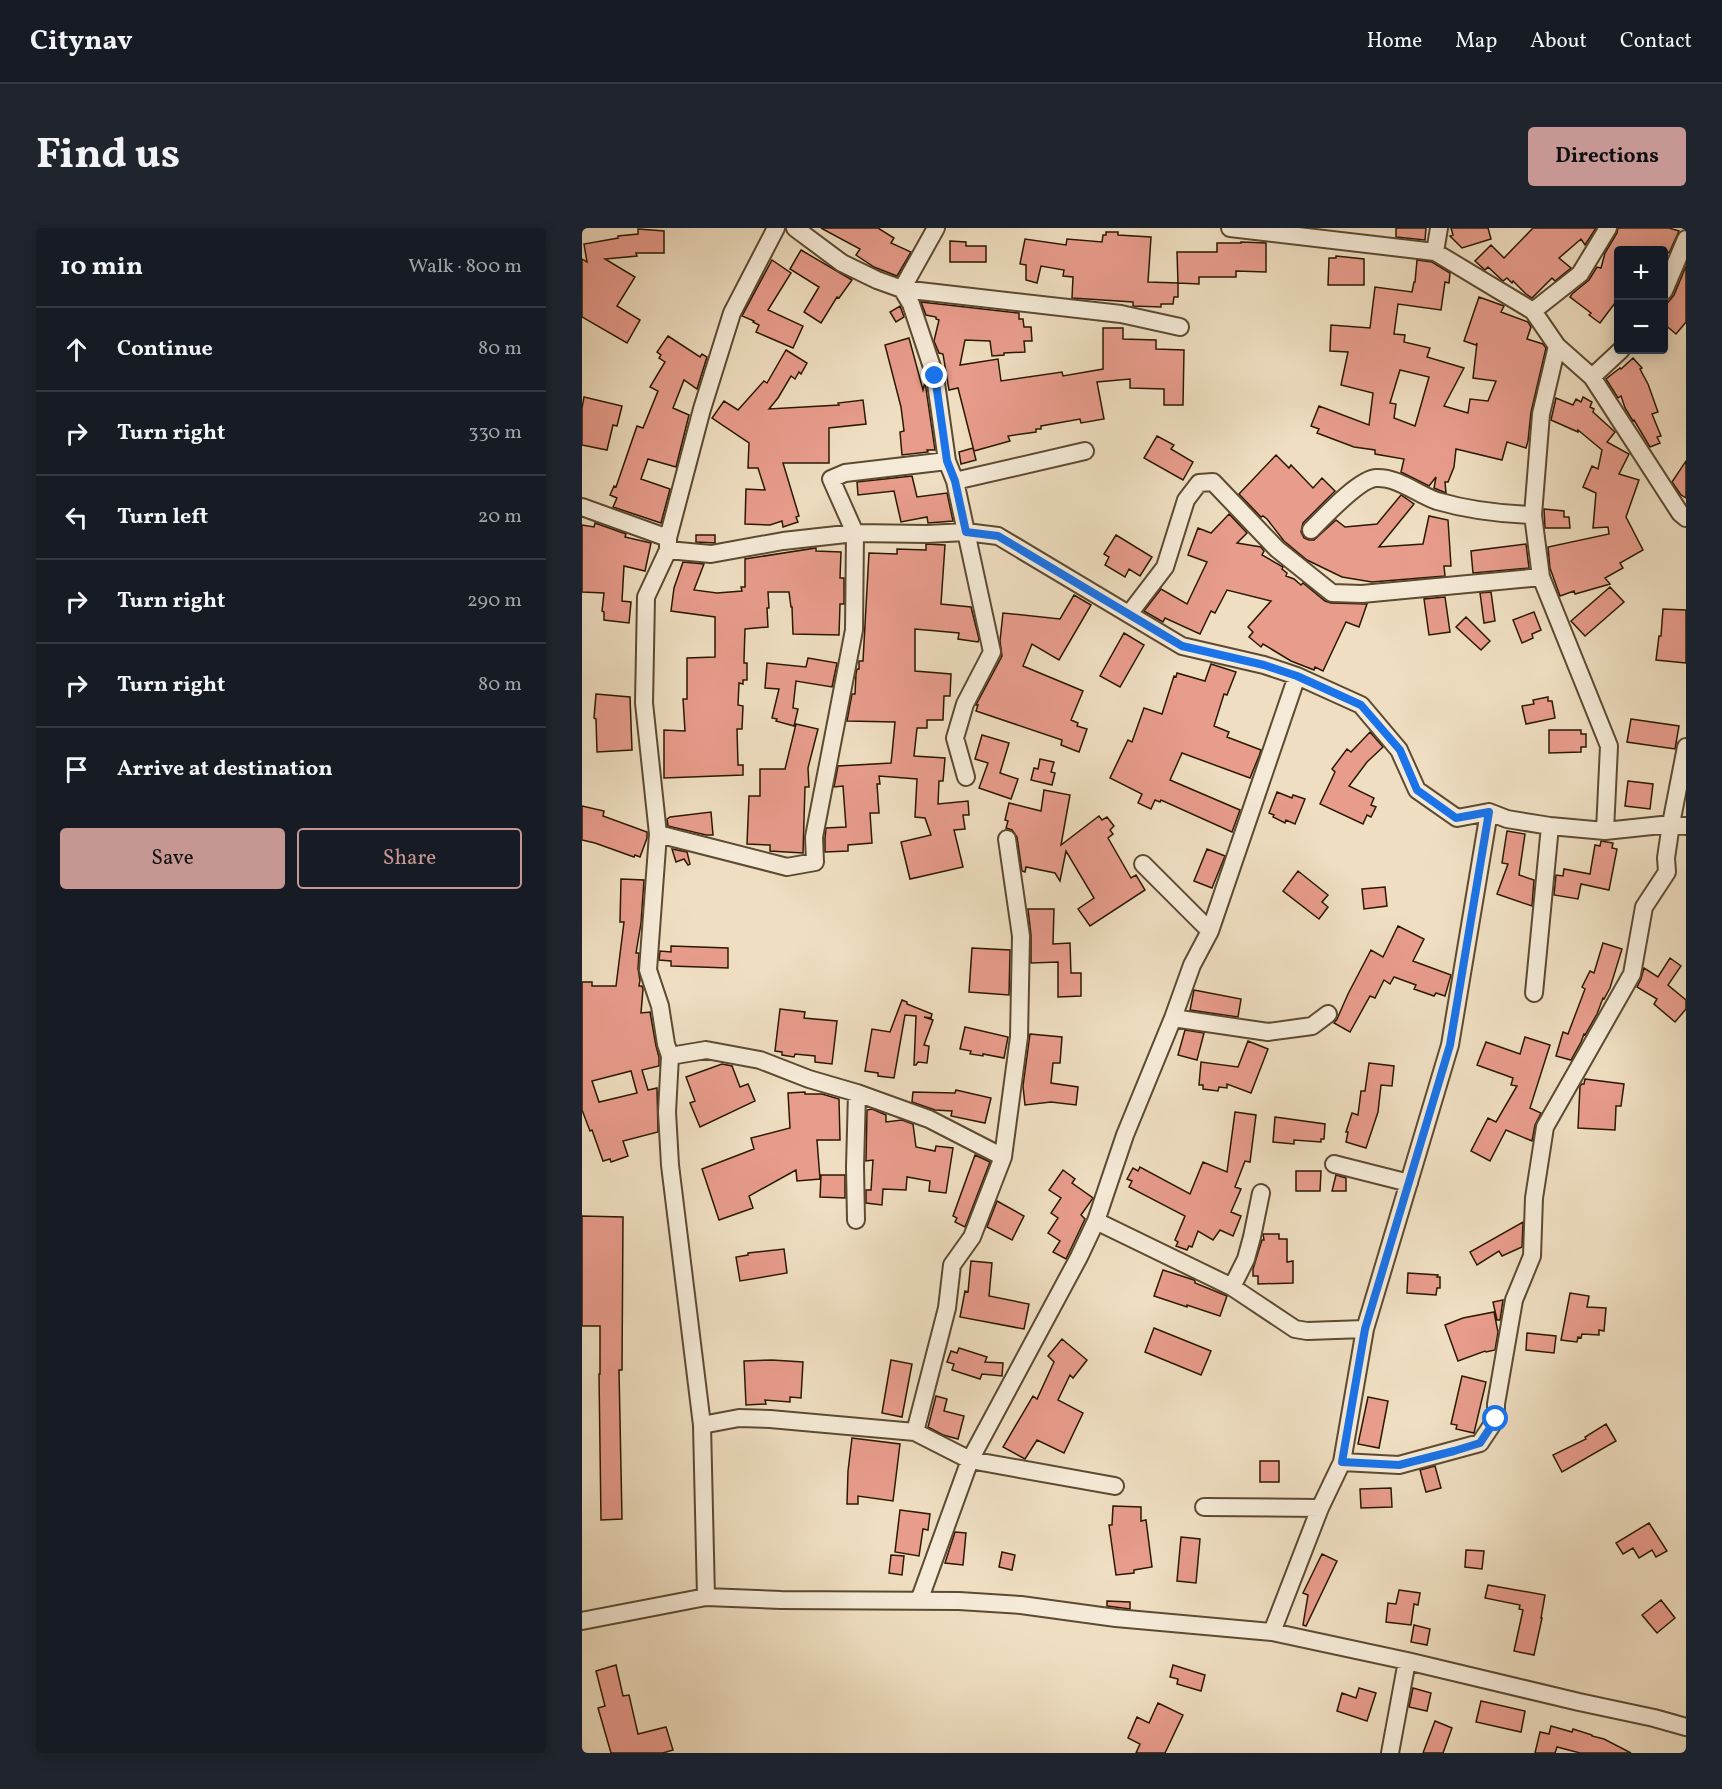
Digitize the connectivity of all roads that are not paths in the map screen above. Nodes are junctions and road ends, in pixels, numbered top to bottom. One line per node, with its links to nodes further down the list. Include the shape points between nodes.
1 (776, 228): 25 (street, via 732,313 702,409)
2 (795, 228): 10 (street, via 842,263)
3 (936, 228): 10 (street)
4 (1230, 228): 8 (street)
5 (1439, 228): 8 (street)
6 (1608, 228): 11 (street, via 1580,274)
7 (1686, 239): 9 (street)
8 (1435, 252): 11 (street)
9 (1668, 282)
10 (902, 289): 12 (street, via 1121,314); 17 (street, via 935,376)
11 (1533, 311): 13 (street)
12 (1180, 327)
13 (1557, 346): 15 (street); 20 (street, via 1541,414)
14 (1617, 354): 15 (street)
15 (1592, 378): 21 (street)
16 (1085, 451): 18 (street)
17 (947, 461): 18 (street); 24 (street, via 844,473 831,479)
18 (955, 481): 23 (street)
19 (582, 507): 25 (street)
20 (1533, 514): 22 (street, via 1497,513 1436,500 1392,480 1374,478 1357,487); 26 (street)
21 (1686, 518)
22 (1311, 530)
23 (966, 532): 24 (street); 27 (street, via 998,536); 30 (street, via 992,652 965,704 955,738)
24 (855, 533): 25 (street, via 711,554); 35 (street, via 854,630 814,837 814,862 787,867)
25 (668, 544): 35 (street, via 646,597 644,703)
26 (1541, 577): 27 (street, via 1362,594 1332,593 1277,549 1213,482 1199,483 1186,500 1165,567); 34 (street, via 1609,746)
27 (1129, 614): 28 (street, via 1182,646)
28 (1297, 676): 31 (street, via 1361,705 1400,750 1417,790 1456,818); 38 (street)
29 (1686, 747): 32 (street)
30 (966, 777)
31 (1489, 812): 33 (street); 46 (street, via 1450,1045)
32 (1679, 825): 34 (street); 55 (street, via 1666,858 1667,872 1644,907 1632,974 1545,1127 1534,1198 1532,1256 1514,1300 1496,1419 1480,1443 1454,1451 1399,1465)
33 (1550, 826): 34 (street); 39 (street)
34 (1605, 831)
35 (658, 834): 42 (street, via 648,970)
36 (1007, 839): 44 (street, via 1021,947 1019,1037)
37 (1143, 864): 38 (street)
38 (1210, 931): 41 (street, via 1192,965)
39 (1534, 993)
40 (1329, 1014): 41 (street, via 1312,1026 1268,1032)
41 (1173, 1018): 49 (street, via 1125,1135)
42 (670, 1056): 43 (street, via 706,1050 760,1060); 52 (street, via 670,1165)
43 (857, 1093): 44 (street, via 929,1119); 48 (street)
44 (1003, 1157): 53 (street, via 972,1237 952,1265 946,1308)
45 (1334, 1164): 46 (street)
46 (1409, 1182): 51 (street)
47 (1261, 1193): 50 (street, via 1246,1259)
48 (856, 1220)
49 (1096, 1221): 50 (street); 54 (street)
50 (1233, 1287): 51 (street, via 1295,1329)
51 (1365, 1329): 55 (street)
52 (702, 1425): 53 (street, via 739,1418 770,1419); 59 (street)
53 (915, 1432): 54 (street)
54 (970, 1460): 56 (street); 60 (street)
55 (1342, 1462): 58 (street)
56 (1115, 1486)
57 (1204, 1507): 58 (street)
58 (1320, 1508): 62 (street)
59 (706, 1597): 60 (street); 61 (street)
60 (920, 1601): 62 (street, via 1021,1605)
61 (582, 1621)
62 (1272, 1632): 63 (street)
63 (1407, 1661): 64 (street); 65 (street)
64 (1686, 1727)
65 (1390, 1753)

